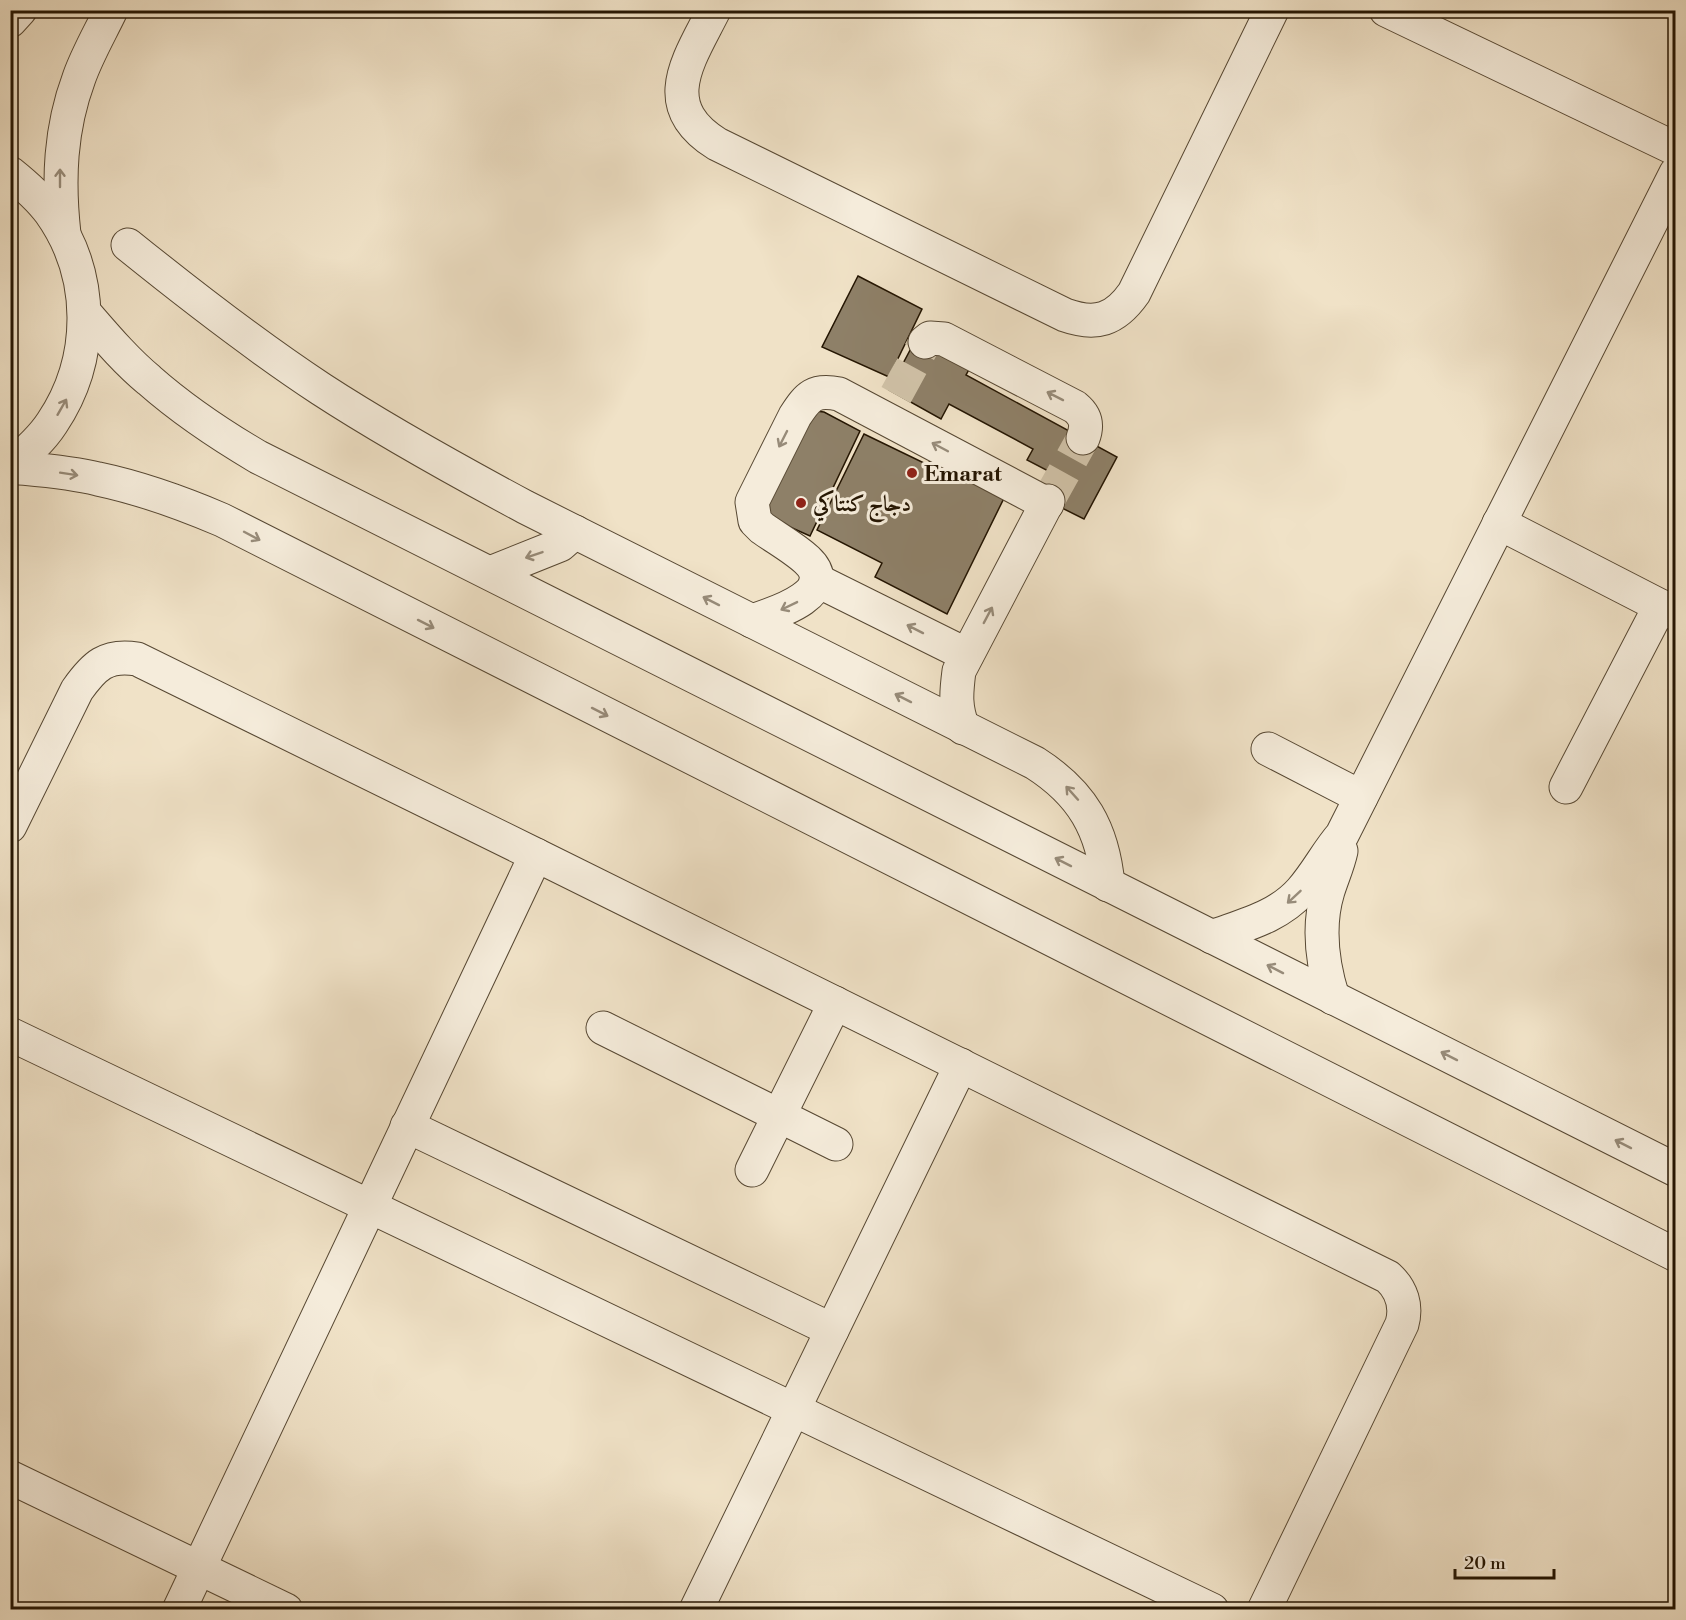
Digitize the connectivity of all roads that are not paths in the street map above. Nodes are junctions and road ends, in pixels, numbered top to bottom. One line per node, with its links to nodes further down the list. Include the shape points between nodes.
1 (20, 10): 6 (street)
2 (111, 10): 10 (street, one-way to 2, via 60,171 67,117 80,76)
3 (714, 10): 4 (street, via 682,77 685,109 704,136 1065,315 1096,321 1125,306 1134,293)
4 (1272, 10)
5 (1386, 10): 7 (street)
6 (10, 21)
7 (1676, 149)
8 (10, 173): 10 (street, via 31,190)
9 (1676, 173): 16 (street)
10 (65, 236): 12 (street, via 79,273)
11 (128, 245): 17 (street, via 319,388 455,470)
12 (85, 313): 15 (street, one-way to 12, via 51,425 66,399 77,372); 18 (street, via 147,379 219,434)
13 (925, 342): 14 (street, one-way to 13, via 1085,420 1075,407 944,339 930,338)
14 (1083, 438)
15 (10, 467): 43 (street, one-way to 43, via 97,478 182,503 222,520)
16 (1499, 524): 20 (street); 26 (street)
17 (575, 532): 18 (street, one-way to 18, via 560,545); 21 (street, one-way to 17)
18 (490, 573): 30 (street, one-way to 18)
19 (816, 580): 21 (street, one-way to 21, via 812,590 792,606); 22 (street, one-way to 19); 22 (street, one-way to 19, via 1048,502 890,406 825,391 813,394 795,416 753,502 755,521 807,560 815,570)
20 (1668, 610): 25 (street)
21 (752, 621): 23 (street, one-way to 21)
22 (967, 655): 23 (street, via 956,691)
23 (963, 728): 30 (street, one-way to 23, via 1106,863 1093,823 1068,788 1035,763)
24 (1268, 749): 26 (street)
25 (1566, 787)
26 (1362, 797): 28 (street)
27 (10, 826): 29 (street, via 77,690 97,666 127,657 147,663)
28 (1342, 835): 31 (street, one-way to 31, via 1303,889 1284,907); 32 (street, via 1341,854 1323,914 1324,967)
29 (536, 855): 33 (street); 38 (street)
30 (1108, 885): 31 (street)
31 (1212, 937): 32 (street, one-way to 31)
32 (1333, 998): 41 (street, one-way to 32)
33 (835, 1003): 36 (street); 37 (street)
34 (603, 1028): 37 (street)
35 (10, 1034): 42 (street)
36 (961, 1065): 44 (street); 52 (street, via 1388,1277 1399,1290 1404,1307 1402,1324)
37 (779, 1115): 39 (street); 40 (street)
38 (407, 1126): 42 (street); 44 (street)
39 (836, 1144)
40 (752, 1170)
41 (1676, 1170)
42 (369, 1206): 45 (street); 47 (street)
43 (1676, 1255)
44 (832, 1330): 45 (street)
45 (794, 1410): 50 (street); 51 (street)
46 (10, 1477): 47 (street)
47 (199, 1568): 48 (street); 49 (street)
48 (179, 1610)
49 (286, 1610)
50 (696, 1610)
51 (1212, 1610)
52 (1264, 1610)

